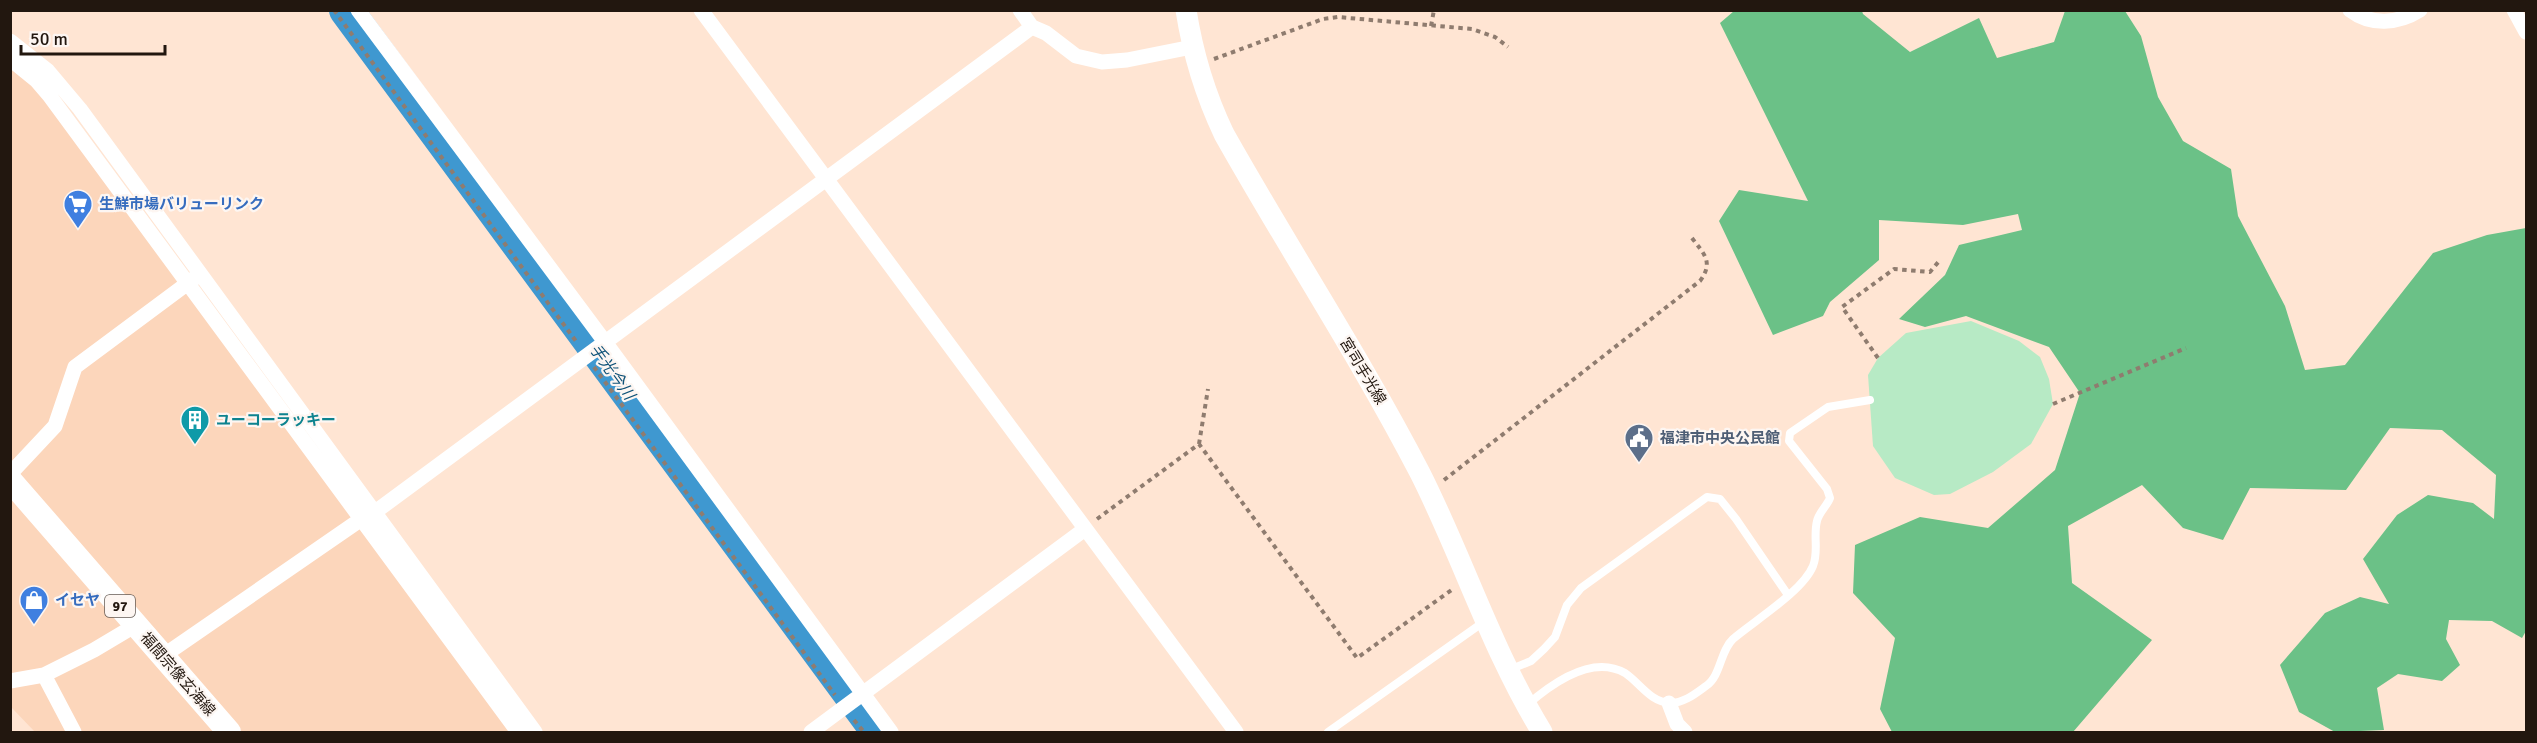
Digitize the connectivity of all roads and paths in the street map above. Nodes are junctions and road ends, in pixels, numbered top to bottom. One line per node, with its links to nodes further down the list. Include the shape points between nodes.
1 (334, 10): 24 (path)
2 (358, 10): 24 (street)
3 (702, 10): 18 (street)
4 (1020, 10): 11 (street)
5 (1186, 10): 15 (main road, 宮司手光線)
6 (1434, 10): 10 (path)
7 (2350, 10): 8 (street, via 2360,18 2389,22)
8 (2420, 10)
9 (2514, 10): 12 (street)
10 (1431, 26): 14 (path, via 1472,28); 15 (path, via 1338,17)
11 (1032, 27): 15 (street, via 1076,56 1102,62); 18 (street)
12 (2526, 32)
13 (10, 41): 17 (street, via 58,81)
14 (1508, 47)
15 (1194, 56): 32 (main road, 宮司手光線, via 1206,97 1224,134 1392,420)
16 (10, 59): 17 (street, via 43,88)
17 (106, 160): 21 (street); 22 (street)
18 (827, 180): 24 (street); 35 (street)
19 (1692, 238): 32 (path, via 1707,259 1700,281)
20 (1940, 260): 25 (path, via 1930,272 1894,269 1842,307)
21 (201, 273): 22 (street); 33 (street)
22 (187, 283): 30 (street, via 75,367 55,426); 34 (street)
23 (2186, 348): 28 (path)
24 (596, 349): 33 (street); 45 (street); 45 (path)
25 (1878, 358)
26 (1208, 389): 29 (path)
27 (1870, 400): 37 (lane, via 1828,407 1790,433 1789,441 1830,498 1816,521 1813,567)
28 (2053, 404)
29 (1199, 444): 35 (path); 36 (path, via 1357,658)
30 (10, 474)
31 (10, 480): 39 (main road, 福間宗像玄海線 / 97)
32 (1428, 490): 36 (main road, 宮司手光線)
33 (375, 512): 34 (street); 41 (street)
34 (360, 520): 40 (street); 41 (street)
35 (1085, 529): 45 (street); 54 (street)
36 (1469, 578): 38 (main road, 宮司手光線)
37 (1788, 595): 42 (lane, via 1720,499 1707,497 1581,588 1567,605 1555,637 1544,650 1531,662); 46 (lane, via 1730,642 1710,683 1682,702)
38 (1486, 620): 42 (main road, 宮司手光線); 55 (lane)
39 (136, 625): 40 (main road, 福間宗像玄海線 / 97); 43 (street)
40 (163, 656): 49 (main road, 福間宗像玄海線 / 97)
41 (476, 663): 50 (street); 51 (street)
42 (1509, 670): 47 (main road, 宮司手光線)
43 (44, 675): 44 (street); 48 (street)
44 (10, 681)
45 (854, 701): 52 (street); 53 (street)
46 (1668, 703): 47 (lane, via 1624,673 1590,668 1544,691); 57 (street)
47 (1526, 706): 56 (main road, 宮司手光線)
48 (74, 732)
49 (229, 732)
50 (518, 732)
51 (535, 732)
52 (811, 732)
53 (891, 732)
54 (1236, 732)
55 (1328, 732)
56 (1542, 732)
57 (1685, 732)

